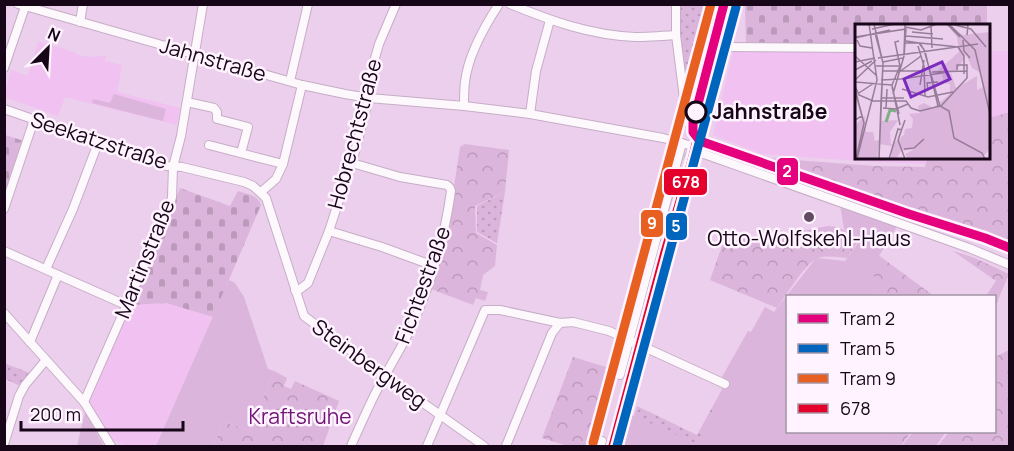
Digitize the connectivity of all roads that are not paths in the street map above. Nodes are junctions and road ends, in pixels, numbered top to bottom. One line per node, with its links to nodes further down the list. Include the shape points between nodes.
1 (83, 4): 11 (street)
2 (203, 4): 15 (street, Martinstraße)
3 (308, 4): 17 (street)
4 (396, 4): 19 (street, Hobrechtstraße, via 379,44)
5 (510, 4): 10 (street)
6 (676, 4): 12 (street)
7 (731, 4): 13 (main road)
8 (497, 5): 21 (street, via 471,57)
9 (21, 6): 11 (street, Jahnstraße); 16 (street)
10 (550, 20): 12 (street, via 594,32 634,37); 23 (street, via 536,71)
11 (80, 21): 15 (street, Jahnstraße)
12 (676, 35): 25 (street)
13 (721, 47): 14 (street); 29 (main road)
14 (855, 48)
15 (194, 54): 17 (street, Jahnstraße); 20 (street, Martinstraße)
16 (4, 68)
17 (290, 81): 18 (street, Jahnstraße)
18 (302, 85): 19 (street, Jahnstraße); 32 (street)
19 (369, 98): 21 (street, Jahnstraße); 31 (street, Hobrechtstraße)
20 (187, 102): 30 (street, via 214,108 217,119 248,127); 33 (street, Martinstraße)
21 (464, 106): 23 (street, Jahnstraße)
22 (4, 109): 24 (street, Seekatzstraße)
23 (530, 114): 27 (street, Jahnstraße)
24 (34, 120): 26 (street, Seekatzstraße); 35 (street)
25 (687, 122)
26 (99, 143): 33 (street, Seekatzstraße); 40 (street)
27 (682, 143): 29 (street, Jahnstraße); 46 (street)
28 (208, 145): 30 (street)
29 (696, 147): 38 (street, Jahnstraße, via 704,154); 48 (main road)
30 (241, 153): 32 (street)
31 (352, 162): 36 (street, Hobrechtstraße); 39 (street, Fichtestraße, via 400,177 449,186 446,221)
32 (283, 164): 34 (street, via 276,179)
33 (173, 166): 34 (street, Seekatzstraße, via 244,182); 43 (street, Martinstraße, via 168,211)
34 (261, 192): 42 (street, Steinbergweg)
35 (4, 209)
36 (329, 231): 39 (street); 42 (street, Hobrechtstraße, via 308,282)
37 (4, 250): 40 (street)
38 (1010, 265)
39 (434, 266): 51 (street, Fichtestraße, via 408,333)
40 (46, 269): 41 (street)
41 (58, 275): 43 (street); 47 (street)
42 (295, 290): 51 (street, Steinbergweg, via 304,316)
43 (126, 305): 53 (street, Martinstraße)
44 (4, 313): 47 (street)
45 (560, 323): 46 (street, via 590,325); 54 (street, via 485,310); 60 (street, via 552,333)
46 (629, 340): 48 (street); 50 (street)
47 (30, 342): 49 (street)
48 (640, 346): 52 (street); 61 (main road)
49 (46, 360): 53 (street); 55 (street, via 19,396)
50 (620, 375)
51 (385, 376): 54 (street, Steinbergweg); 57 (street, Fichtestraße)
52 (725, 384)
53 (84, 402): 56 (street)
54 (440, 416): 58 (street); 59 (street, Steinbergweg)
55 (4, 444)
56 (111, 447)
57 (351, 447)
58 (427, 447)
59 (484, 447)
60 (506, 447)
61 (613, 447)

